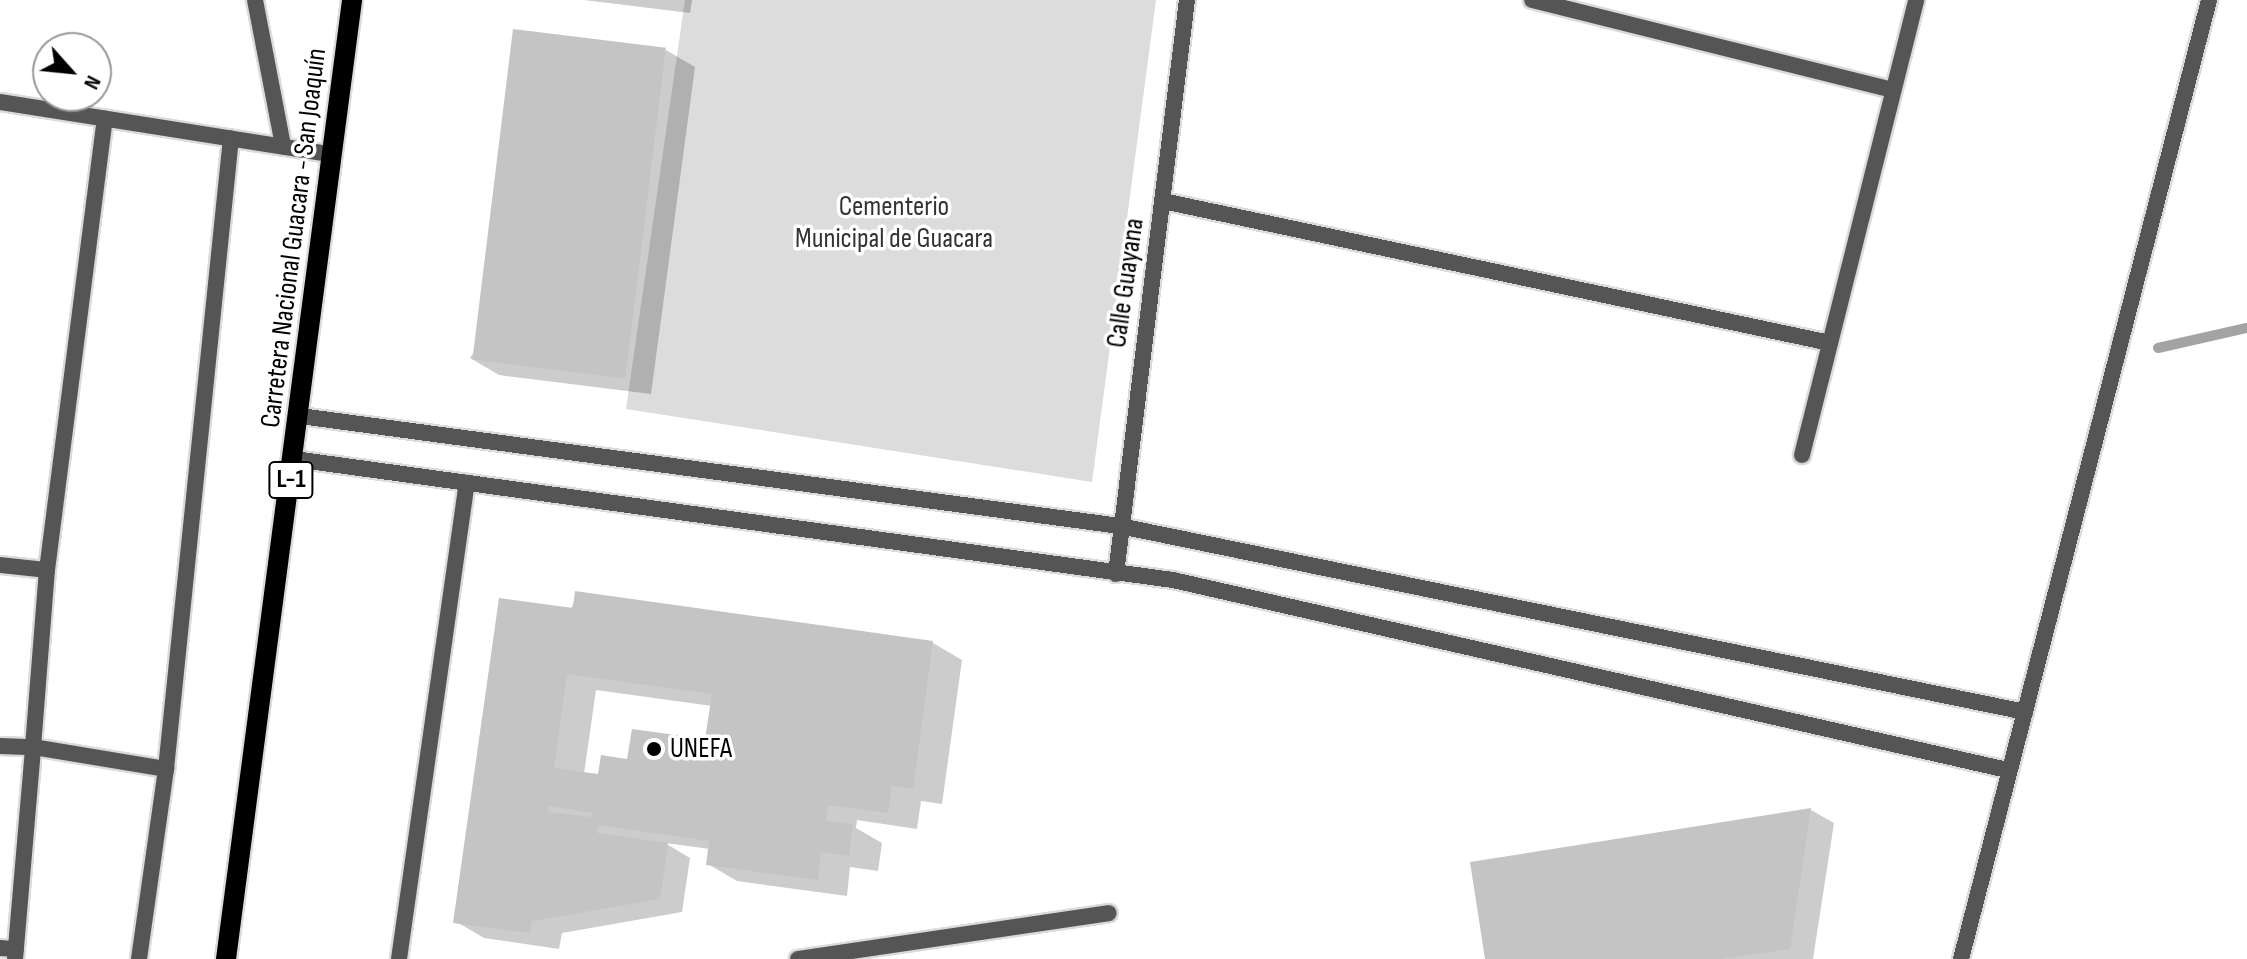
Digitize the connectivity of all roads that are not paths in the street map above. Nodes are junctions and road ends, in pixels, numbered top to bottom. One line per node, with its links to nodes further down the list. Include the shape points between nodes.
1 (255, 0): 11 (street)
2 (352, 0): 12 (main road, Carretera Nacional Guacara - San Joaquín / L-1)
3 (1187, 0): 13 (street, Calle Guayana)
4 (1532, 0): 7 (street)
5 (1916, 0): 7 (street)
6 (2209, 0): 23 (street)
7 (1893, 90): 14 (street)
8 (0, 102): 9 (street)
9 (105, 119): 10 (street); 21 (street)
10 (231, 138): 11 (street); 26 (street)
11 (283, 146): 12 (street)
12 (333, 155): 15 (main road, Carretera Nacional Guacara - San Joaquín / L-1)
13 (1163, 201): 14 (street); 19 (street, Calle Guayana)
14 (1830, 343): 16 (street)
15 (300, 416): 17 (main road, Carretera Nacional Guacara - San Joaquín / L-1); 19 (street)
16 (1802, 455)
17 (294, 459): 18 (street); 31 (main road, Carretera Nacional Guacara - San Joaquín / L-1)
18 (467, 483): 22 (street); 32 (street)
19 (1120, 526): 22 (street, Calle Guayana); 23 (street)
20 (0, 565): 21 (street)
21 (47, 570): 25 (street)
22 (1116, 574): 27 (street, via 1173,580)
23 (2025, 712): 27 (street)
24 (0, 746): 25 (street)
25 (33, 747): 26 (street); 29 (street)
26 (166, 769): 30 (street)
27 (2007, 770): 34 (street)
28 (1109, 913): 33 (street)
29 (10, 952)
30 (139, 959)
31 (226, 959)
32 (399, 959)
33 (798, 959)
34 (1961, 959)

